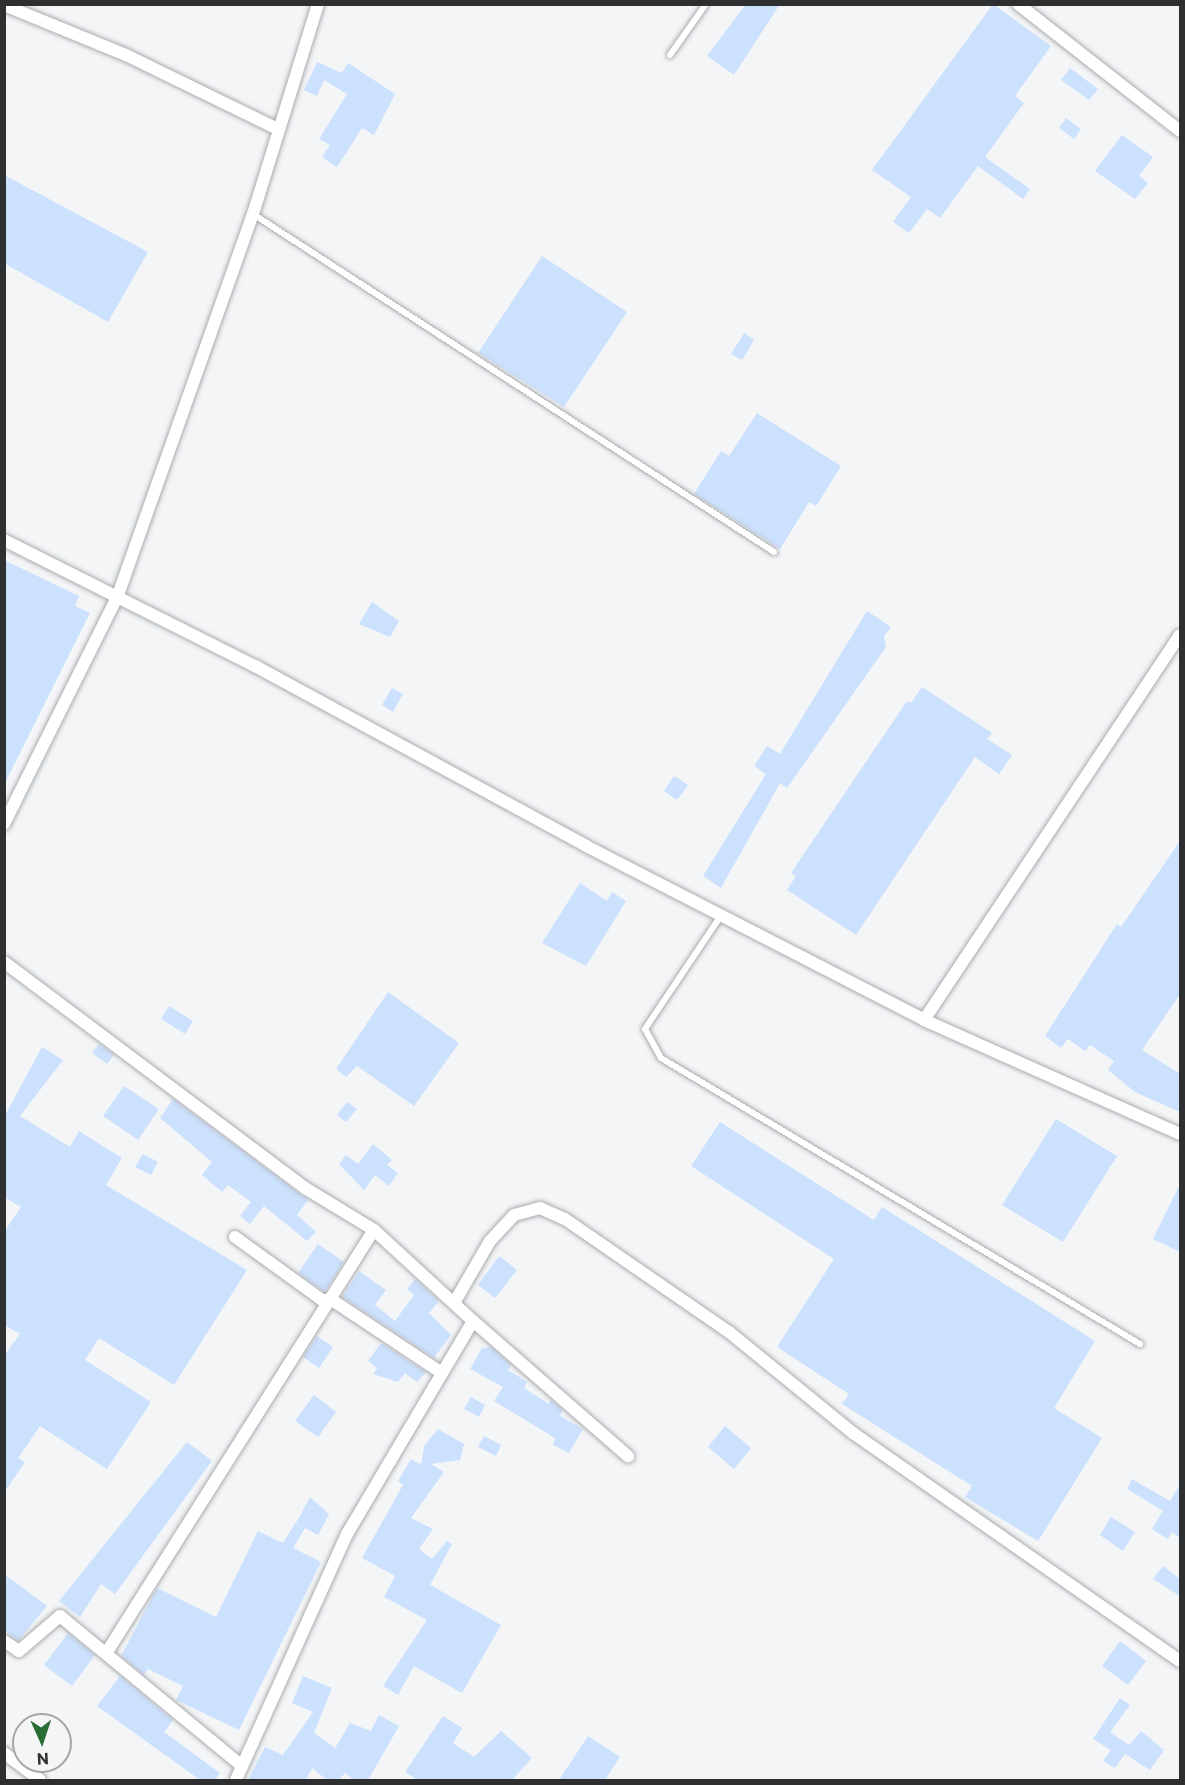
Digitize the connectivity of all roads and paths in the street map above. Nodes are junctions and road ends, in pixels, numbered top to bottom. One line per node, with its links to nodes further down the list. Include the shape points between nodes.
1 (318, 4): 6 (street)
2 (706, 4): 5 (lane)
3 (1017, 4): 7 (street)
4 (4, 5): 6 (street, via 126,55)
5 (670, 55)
6 (276, 128): 8 (street)
7 (1180, 131)
8 (253, 214): 10 (lane); 11 (street)
9 (4, 540): 11 (street)
10 (774, 552)
11 (118, 595): 13 (street); 14 (street)
12 (1180, 635): 16 (street)
13 (4, 824)
14 (720, 917): 16 (street); 23 (lane, via 645,1029 661,1058)
15 (4, 962): 18 (street, via 305,1188)
16 (924, 1020): 17 (street)
17 (1180, 1134)
18 (374, 1230): 20 (street); 21 (street)
19 (235, 1237): 20 (street, via 322,1300)
20 (332, 1300): 24 (street); 27 (street)
21 (454, 1303): 22 (street); 28 (street, via 490,1241 514,1215 540,1208 565,1219 729,1332 853,1433)
22 (473, 1321): 24 (street); 25 (street)
23 (1140, 1344)
24 (442, 1373): 30 (street, via 347,1534)
25 (628, 1456)
26 (4, 1641): 27 (street, via 19,1651 60,1616)
27 (107, 1652): 30 (street)
28 (1180, 1661)
29 (4, 1753): 31 (street)
30 (242, 1766): 32 (street)
31 (40, 1780)
32 (236, 1780)

